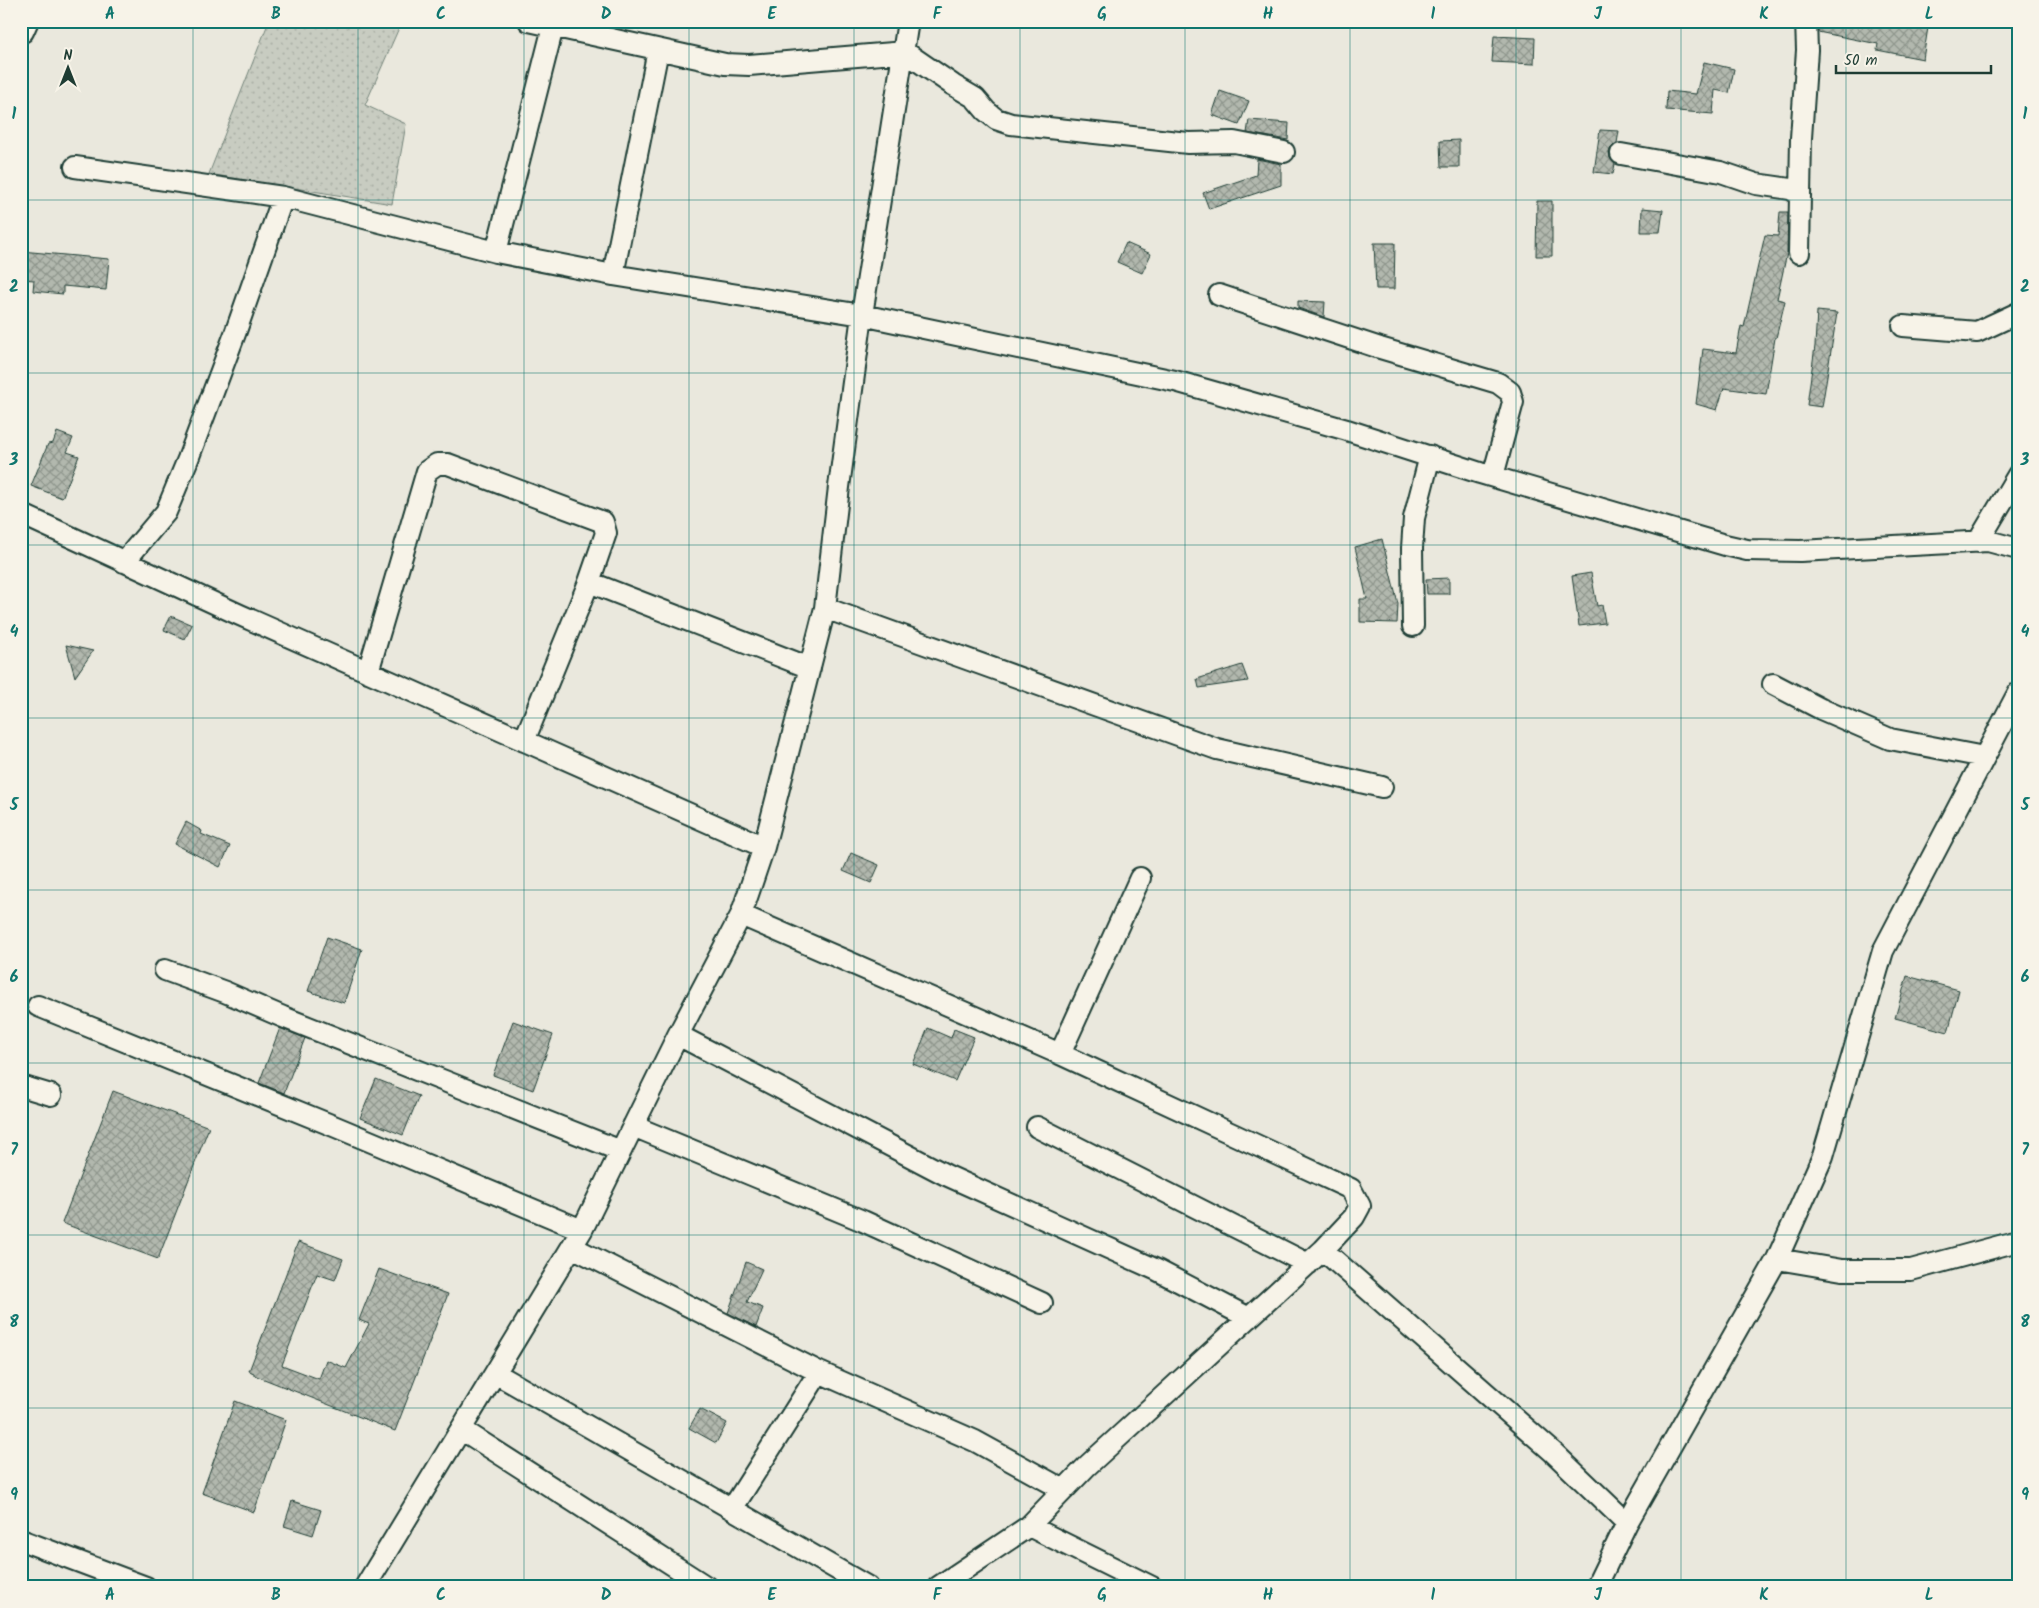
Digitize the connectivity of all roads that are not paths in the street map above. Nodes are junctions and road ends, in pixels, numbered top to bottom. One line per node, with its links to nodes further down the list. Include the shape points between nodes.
1 (25, 21): 6 (main road)
2 (529, 21): 5 (street)
3 (908, 21): 8 (street)
4 (1806, 21): 12 (street)
5 (553, 27): 7 (street); 14 (street)
6 (21, 30)
7 (658, 50): 8 (street, via 749,66); 16 (street)
8 (905, 52): 9 (street, via 976,98 996,119 1011,124 1181,143 1234,142); 19 (street)
9 (1284, 152)
10 (1621, 154): 12 (street, via 1721,172)
11 (75, 166): 13 (street)
12 (1800, 194): 15 (street)
13 (283, 198): 14 (street); 27 (street, via 233,340 166,512)
14 (496, 252): 16 (street)
15 (1799, 253)
16 (613, 275): 19 (street)
17 (1219, 295): 23 (street, via 1498,383 1510,392 1513,402)
18 (2018, 313): 20 (street, via 1977,332)
19 (862, 315): 21 (street, via 1175,381); 29 (street)
20 (1903, 326)
21 (1430, 456): 23 (street); 30 (street, via 1414,518)
22 (2018, 474): 25 (street)
23 (1492, 476): 25 (street, via 1746,550)
24 (21, 514): 27 (street)
25 (1978, 542): 26 (street, via 1988,541)
26 (2018, 549)
27 (124, 562): 32 (street)
28 (589, 582): 31 (street); 32 (street, via 606,533 603,522 448,464 437,464 427,471); 35 (street)
29 (825, 608): 31 (street); 37 (street, via 1217,749)
30 (1413, 626)
31 (810, 668): 38 (street)
32 (368, 672): 35 (street)
33 (1773, 684): 36 (street, via 1890,739)
34 (2018, 693): 36 (street)
35 (524, 741): 38 (street)
36 (1984, 758): 53 (street, via 1883,951 1823,1156)
37 (1382, 787)
38 (764, 847): 40 (street)
39 (1140, 878): 44 (street)
40 (741, 914): 43 (street); 44 (street)
41 (165, 970): 49 (street)
42 (38, 1006): 50 (street, via 336,1127)
43 (678, 1035): 47 (street); 56 (street, via 946,1176 1157,1270)
44 (1060, 1054): 52 (street, via 1351,1189 1360,1206)
45 (21, 1086): 46 (street)
46 (52, 1095)
47 (633, 1126): 49 (street); 55 (street, via 863,1221)
48 (1037, 1127): 54 (street)
49 (621, 1151): 50 (street)
50 (577, 1238): 57 (street); 58 (street)
51 (2018, 1241): 53 (street, via 1910,1270 1842,1270)
52 (1323, 1250): 54 (street); 62 (street, via 1553,1452)
53 (1777, 1259): 62 (street)
54 (1308, 1264): 56 (street)
55 (1042, 1303)
56 (1249, 1318): 60 (street)
57 (819, 1372): 60 (street, via 976,1441); 61 (street)
58 (495, 1373): 59 (street); 61 (street)
59 (460, 1430): 66 (street); 67 (street)
60 (1064, 1490): 63 (street)
61 (732, 1508): 68 (street)
62 (1627, 1523): 71 (street)
63 (1030, 1526): 69 (street); 70 (street)
64 (21, 1540): 65 (street)
65 (146, 1587)
66 (365, 1587)
67 (706, 1587)
68 (868, 1587)
69 (938, 1587)
70 (1152, 1587)
71 (1596, 1587)

